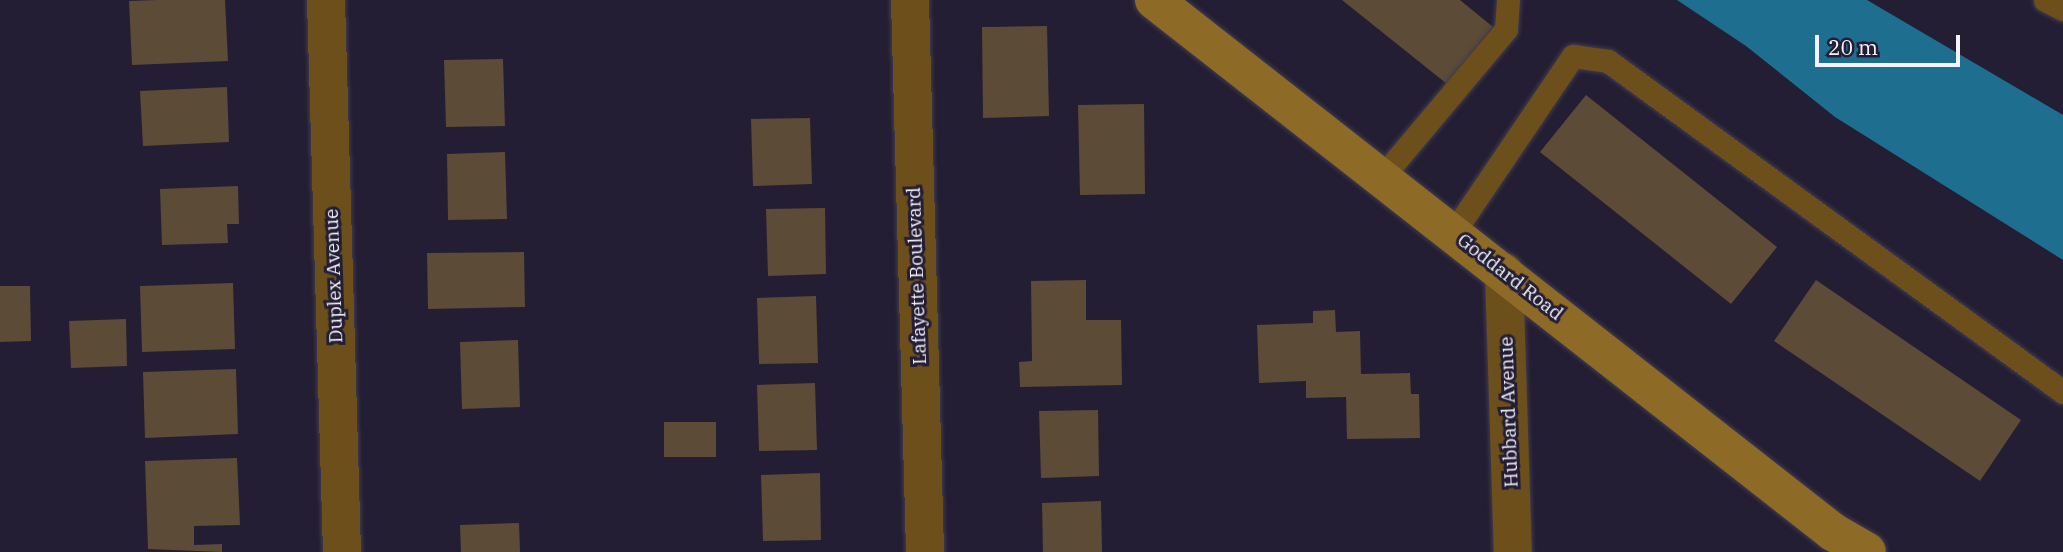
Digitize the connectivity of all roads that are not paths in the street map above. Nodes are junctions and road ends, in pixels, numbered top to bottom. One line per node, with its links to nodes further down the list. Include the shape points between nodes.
1 (326, 0): 11 (street, Duplex Avenue)
2 (910, 0): 12 (street, Lafayette Boulevard)
3 (1154, 0): 7 (street, Goddard Road)
4 (1508, 0): 7 (lane, via 1506,29)
5 (2045, 0): 6 (lane)
6 (2063, 9)
7 (1382, 177): 8 (street, Goddard Road)
8 (1453, 233): 9 (street, Goddard Road); 10 (lane, via 1573,56 1608,61)
9 (1504, 272): 13 (street, Hubbard Avenue); 14 (street, Goddard Road, via 1833,532)
10 (2063, 392)
11 (342, 552)
12 (925, 552)
13 (1513, 552)
14 (1867, 552)

